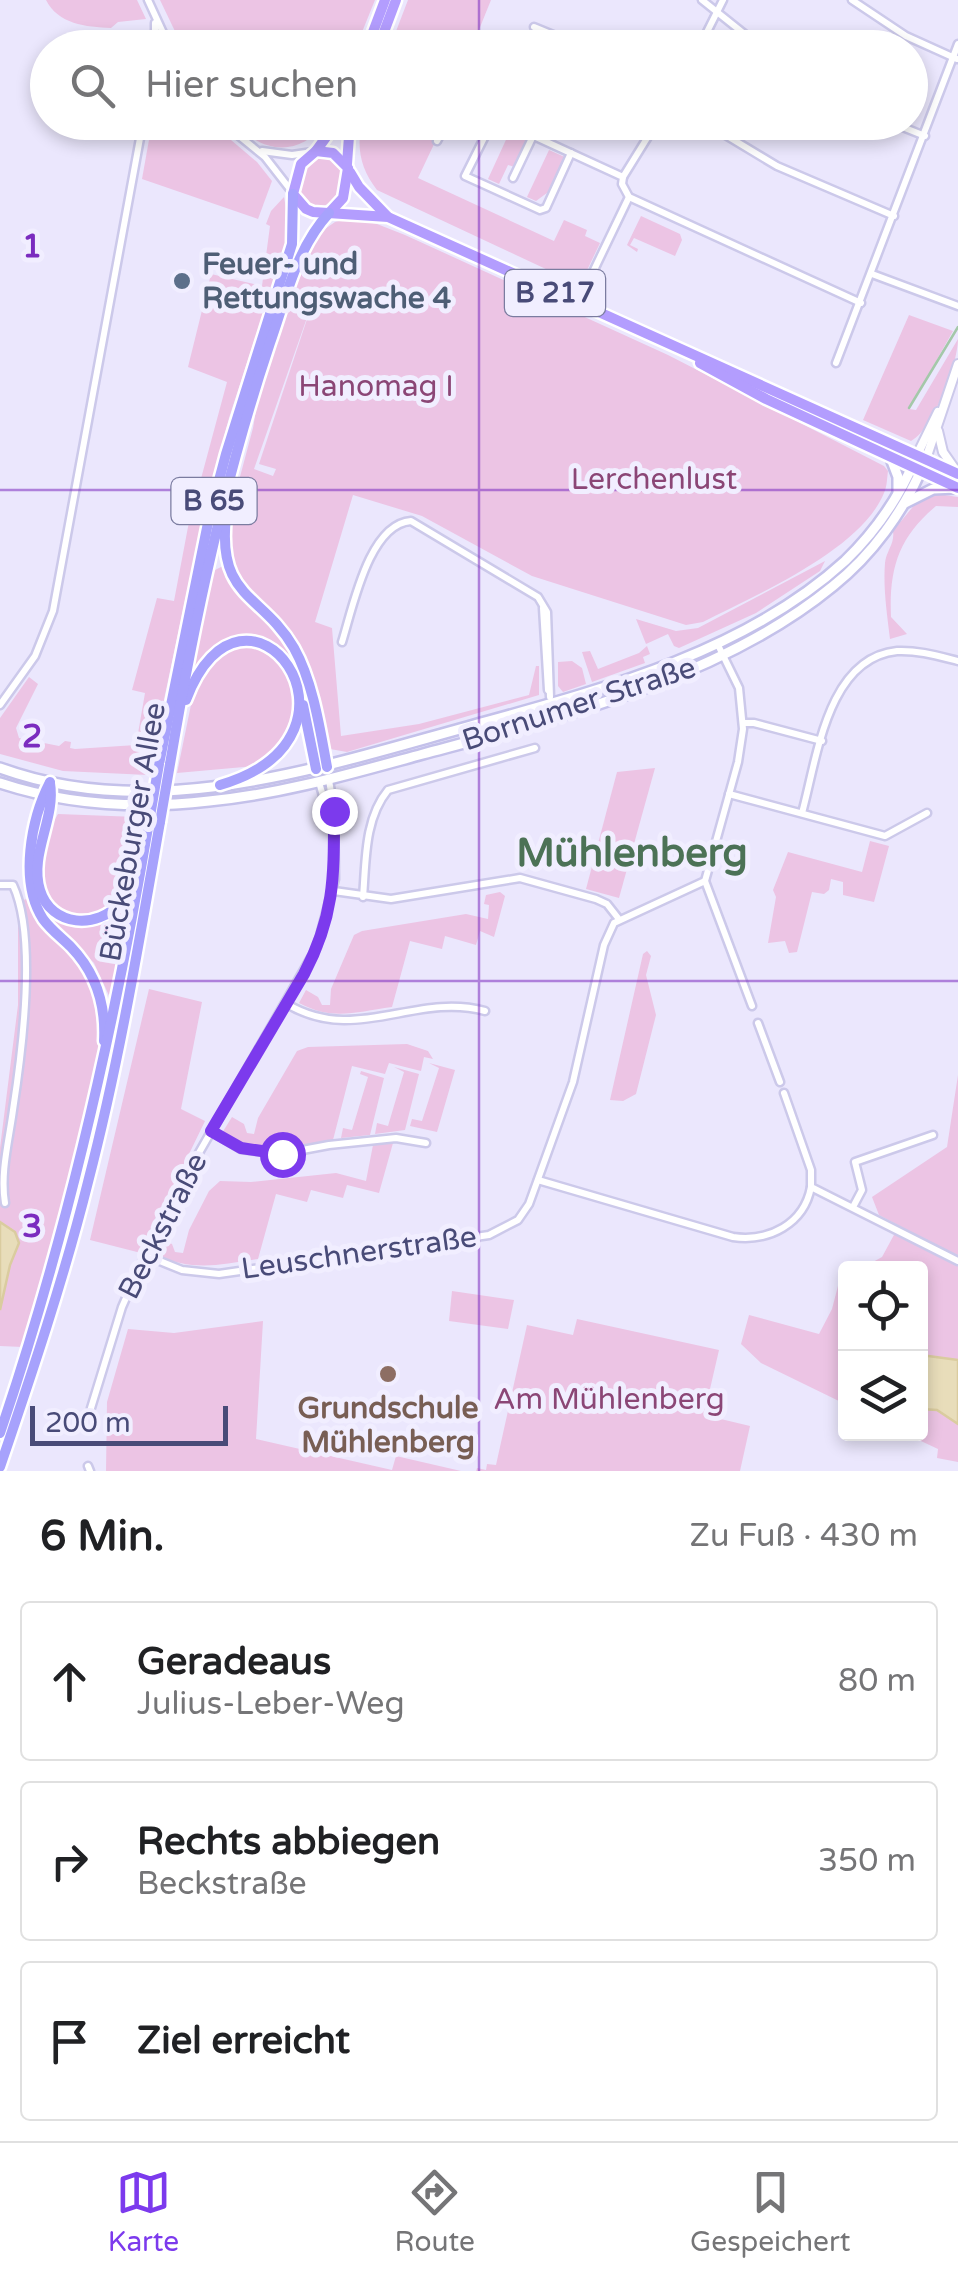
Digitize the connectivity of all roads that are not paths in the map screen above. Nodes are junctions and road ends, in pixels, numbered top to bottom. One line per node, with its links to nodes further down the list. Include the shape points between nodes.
1 (148, 0): 8 (street)
2 (385, 0): 12 (main road)
3 (396, 0): 13 (main road)
4 (702, 0): 7 (street)
5 (723, 0): 7 (street)
6 (852, 0): 17 (street)
7 (719, 10): 15 (street); 16 (street)
8 (155, 16): 10 (street); 11 (street)
9 (534, 27): 14 (street)
10 (155, 30)
11 (162, 30)
12 (374, 30)
13 (385, 30)
14 (541, 30)
15 (708, 30)
16 (742, 30)
17 (897, 30)
18 (958, 44): 20 (street)
19 (928, 46): 20 (street)
20 (956, 59): 21 (street)
21 (928, 129)
22 (141, 140): 63 (street, via 53,611 35,656)
23 (244, 140): 32 (street)
24 (324, 140): 33 (main road, B 65)
25 (349, 140): 35 (main road, B 65)
26 (483, 140): 34 (street, via 465,176 540,210)
27 (530, 140): 37 (street)
28 (541, 140): 34 (street)
29 (646, 140): 36 (street)
30 (734, 140): 42 (street)
31 (923, 140): 42 (street)
32 (256, 150): 33 (street); 38 (street)
33 (316, 151): 35 (main road, via 333,152); 38 (main road, B 65, via 301,164)
34 (571, 154): 36 (street)
35 (348, 166): 40 (main road, B 65, via 346,190); 41 (main road, B 217, via 359,188)
36 (623, 177): 39 (street)
37 (513, 178)
38 (293, 194): 40 (main road, via 306,209); 68 (highway, Bückeburger Allee / B 65, via 292,244 217,486 191,595)
39 (629, 197): 43 (street); 45 (street)
40 (329, 213): 41 (main road, B 217); 51 (highway, Bückeburger Allee / B 65, via 299,260)
41 (388, 216): 47 (main road, B 217)
42 (894, 216): 44 (street)
43 (592, 272)
44 (872, 274): 45 (street); 46 (street)
45 (861, 303): 48 (street)
46 (958, 306)
47 (674, 347): 53 (main road, B 217); 54 (main road, B 217)
48 (836, 363)
49 (958, 364): 50 (street)
50 (945, 400): 52 (street); 54 (street)
51 (250, 403): 68 (highway, Bückeburger Allee / B 65); 70 (highway, via 249,435 226,514 226,554 246,596 300,659)
52 (937, 427): 54 (street); 55 (street)
53 (890, 456): 54 (main road, B 217); 57 (main road)
54 (919, 463): 55 (main road, B 217); 56 (main road, B 217); 57 (main road, Bornumer Straße)
55 (958, 474)
56 (958, 488): 57 (main road)
57 (900, 500): 59 (main road, Bornumer Straße, via 870,551 835,585 790,618)
58 (342, 642): 62 (street, via 368,562 390,528 420,524 538,596)
59 (720, 648): 62 (main road, Bornumer Straße); 64 (main road, Bornumer Straße, via 660,681); 65 (street)
60 (958, 661): 66 (street, via 910,651 867,661 840,687)
61 (297, 680): 68 (highway, via 285,658 268,646 247,641 219,649 192,682); 70 (highway); 74 (highway, via 298,712 284,746 259,770)
62 (550, 700): 64 (street); 70 (main road, Bornumer Straße)
63 (0, 705)
64 (555, 716): 71 (main road, Bornumer Straße)
65 (744, 723): 66 (street); 75 (street)
66 (822, 740): 77 (street)
67 (536, 748): 83 (street, via 388,790 371,826)
68 (165, 764): 79 (highway, Bückeburger Allee / B 65, bridge)
69 (0, 768): 72 (main road, Bornumer Straße)
70 (322, 768): 71 (main road); 74 (main road, Bornumer Straße)
71 (324, 781): 76 (main road, Bornumer Straße, via 193,803); 82 (street, Beckstraße, via 334,833)
72 (50, 782): 74 (main road, Bornumer Straße, via 119,790); 76 (highway)
73 (0, 783): 76 (main road, Bornumer Straße)
74 (220, 786)
75 (729, 794): 77 (street); 80 (street)
76 (48, 796): 79 (highway, via 39,884 50,906 74,921 99,918 119,904); 89 (highway, via 30,864 34,897 96,984 105,1037)
77 (802, 813): 78 (street, via 885,836)
78 (927, 813)
79 (154, 822): 89 (highway, Bückeburger Allee / B 65); 99 (highway, Bückeburger Allee / B 65, via 124,1023)
80 (705, 881): 84 (street); 86 (street)
81 (0, 885): 97 (street, via 13,886 22,905 24,1006)
82 (334, 891): 83 (street); 85 (street, Beckstraße, via 317,947)
83 (363, 897): 84 (street, via 520,878 596,899)
84 (618, 918): 95 (street, Leuschnerstraße, via 604,945 573,1082)
85 (287, 1004): 87 (street, via 334,1022 450,1006); 92 (street, Beckstraße)
86 (752, 1006)
87 (485, 1011)
88 (758, 1023): 90 (street)
89 (102, 1073): 99 (highway, Bückeburger Allee / B 65)
90 (780, 1082)
91 (784, 1093): 96 (street)
92 (211, 1131): 94 (street, via 261,1153 396,1138); 100 (street, Beckstraße)
93 (933, 1135): 98 (street, via 855,1162 862,1190)
94 (426, 1143)
95 (538, 1180): 96 (street, via 751,1239 797,1218); 100 (street, Leuschnerstraße, via 518,1220 488,1235 219,1274 182,1270)
96 (811, 1187): 98 (street)
97 (5, 1203)
98 (853, 1206): 101 (street)
99 (67, 1239): 103 (highway, Bückeburger Allee / B 65); 104 (highway, Bückeburger Allee / B 65)
100 (145, 1255): 102 (street, Beckstraße)
101 (958, 1261)
102 (92, 1408)
103 (0, 1433)
104 (0, 1467)

